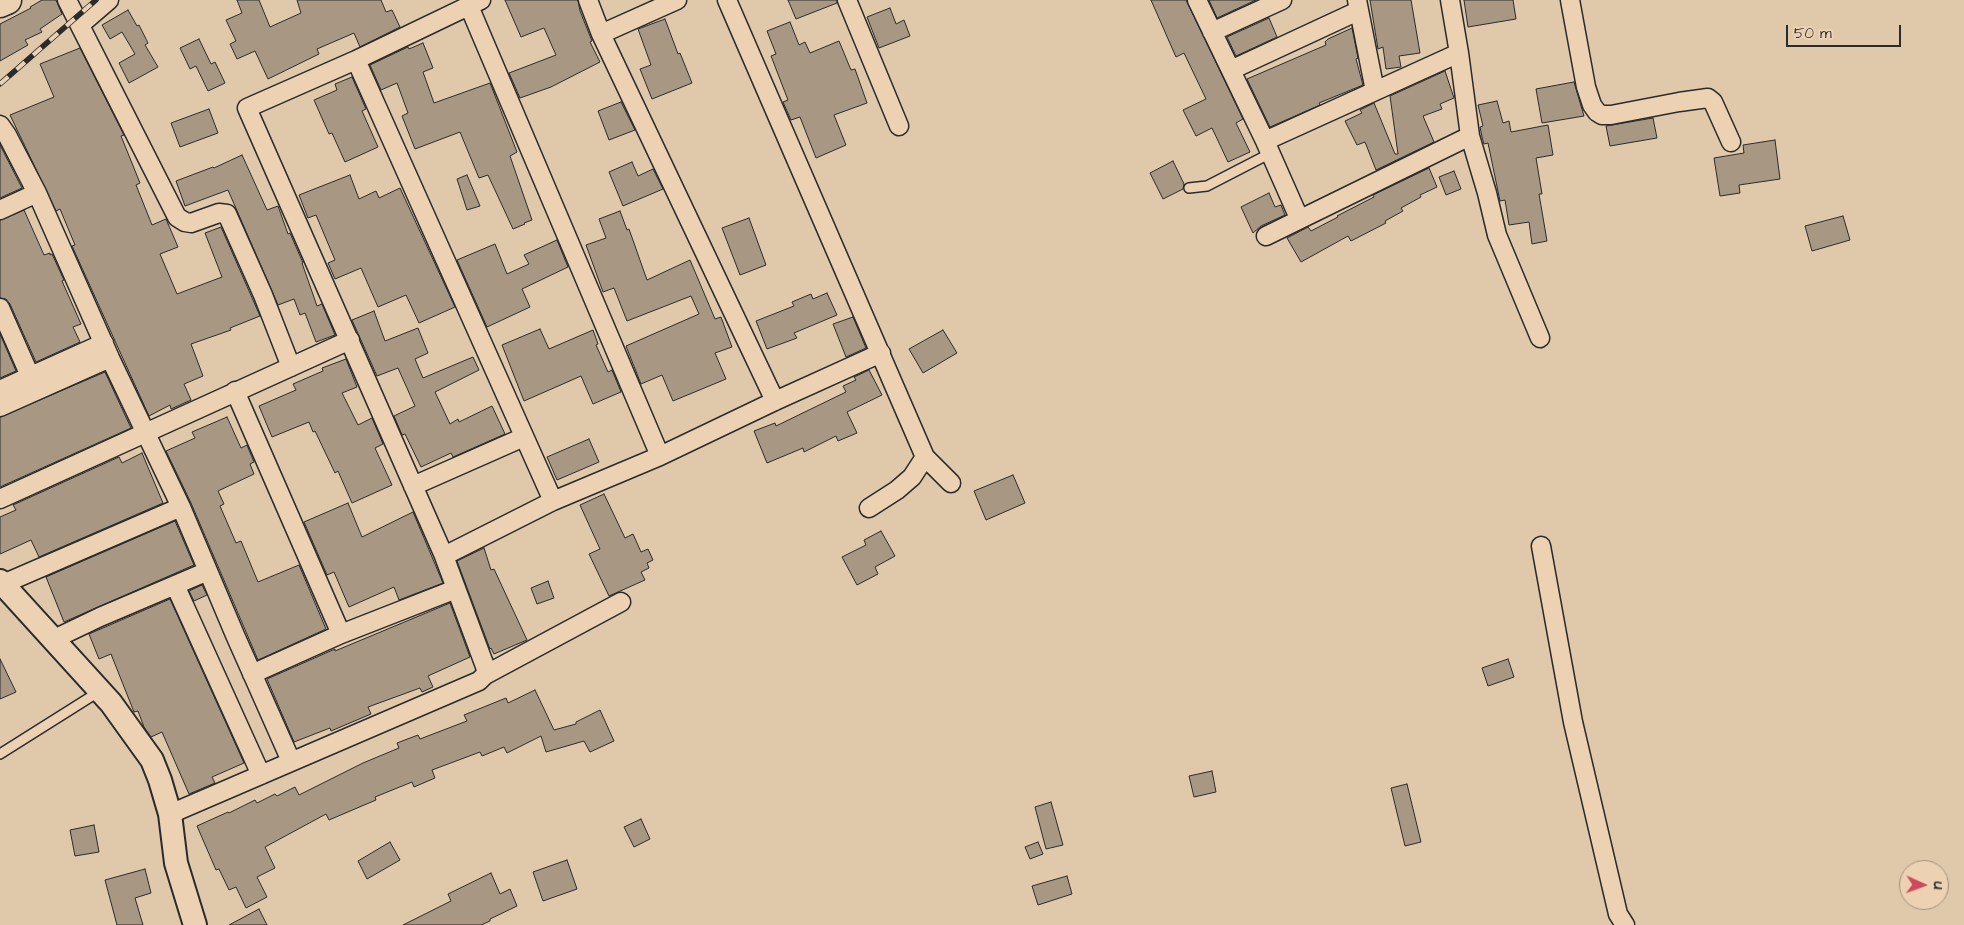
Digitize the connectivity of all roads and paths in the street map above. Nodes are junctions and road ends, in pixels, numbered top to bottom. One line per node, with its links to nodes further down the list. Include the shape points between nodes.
1 (7, 0): 12 (highway)
2 (68, 0): 15 (street)
3 (109, 0): 15 (street)
4 (588, 0): 17 (street)
5 (677, 0): 17 (street)
6 (727, 0): 36 (street)
7 (848, 0): 23 (street)
8 (1197, 0): 16 (street)
9 (1282, 0): 16 (street)
10 (1450, 0): 18 (street)
11 (1570, 0): 25 (street, via 1586,86 1597,112 1611,115 1708,98 1713,102)
12 (0, 3)
13 (475, 3): 19 (street); 45 (street)
14 (1358, 5): 20 (street); 21 (street)
15 (80, 25): 37 (street, via 177,218 191,223 219,213 227,214)
16 (1212, 32): 20 (street)
17 (600, 34): 41 (street)
18 (1459, 53): 21 (street); 24 (street)
19 (356, 60): 34 (street, via 247,108); 44 (street)
20 (1231, 70): 26 (street)
21 (1375, 91): 26 (street)
22 (0, 125): 28 (street)
23 (899, 126)
24 (1470, 136): 30 (street); 33 (street, via 1497,235)
25 (1731, 142)
26 (1267, 148): 27 (lane, via 1207,186); 30 (street)
27 (1190, 188)
28 (36, 193): 29 (street); 35 (street)
29 (0, 210)
30 (1299, 218): 31 (street)
31 (1266, 236)
32 (0, 308): 38 (street)
33 (1540, 338)
34 (350, 340): 37 (street); 48 (street)
35 (107, 350): 38 (street); 43 (street)
36 (881, 353): 41 (street); 46 (street)
37 (291, 367): 40 (street)
38 (34, 383): 39 (street); 42 (street)
39 (0, 390)
40 (235, 392): 43 (street); 60 (street)
41 (775, 401): 45 (street)
42 (0, 408)
43 (146, 433): 49 (street); 51 (street)
44 (524, 437): 48 (street); 50 (street)
45 (660, 456): 50 (street)
46 (925, 457): 47 (street); 52 (street, via 912,477)
47 (951, 483)
48 (413, 486): 54 (street)
49 (0, 499)
50 (552, 501): 54 (street)
51 (181, 507): 55 (street); 56 (street)
52 (869, 508)
53 (1541, 546): 70 (street, via 1573,722 1618,914)
54 (444, 556): 58 (street)
55 (208, 572): 57 (street); 62 (street)
56 (2, 583): 61 (street)
57 (175, 585): 61 (street); 67 (street)
58 (456, 588): 60 (street); 63 (street, via 486,668)
59 (621, 602): 63 (street)
60 (341, 634): 62 (street)
61 (52, 640): 64 (street)
62 (252, 674): 66 (street)
63 (485, 675): 66 (street, via 479,681)
64 (100, 691): 65 (lane); 68 (street, via 152,760)
65 (0, 754)
66 (291, 761): 67 (street)
67 (261, 775): 68 (street)
68 (170, 814): 69 (street, via 176,863)
69 (195, 925)
70 (1625, 925)

